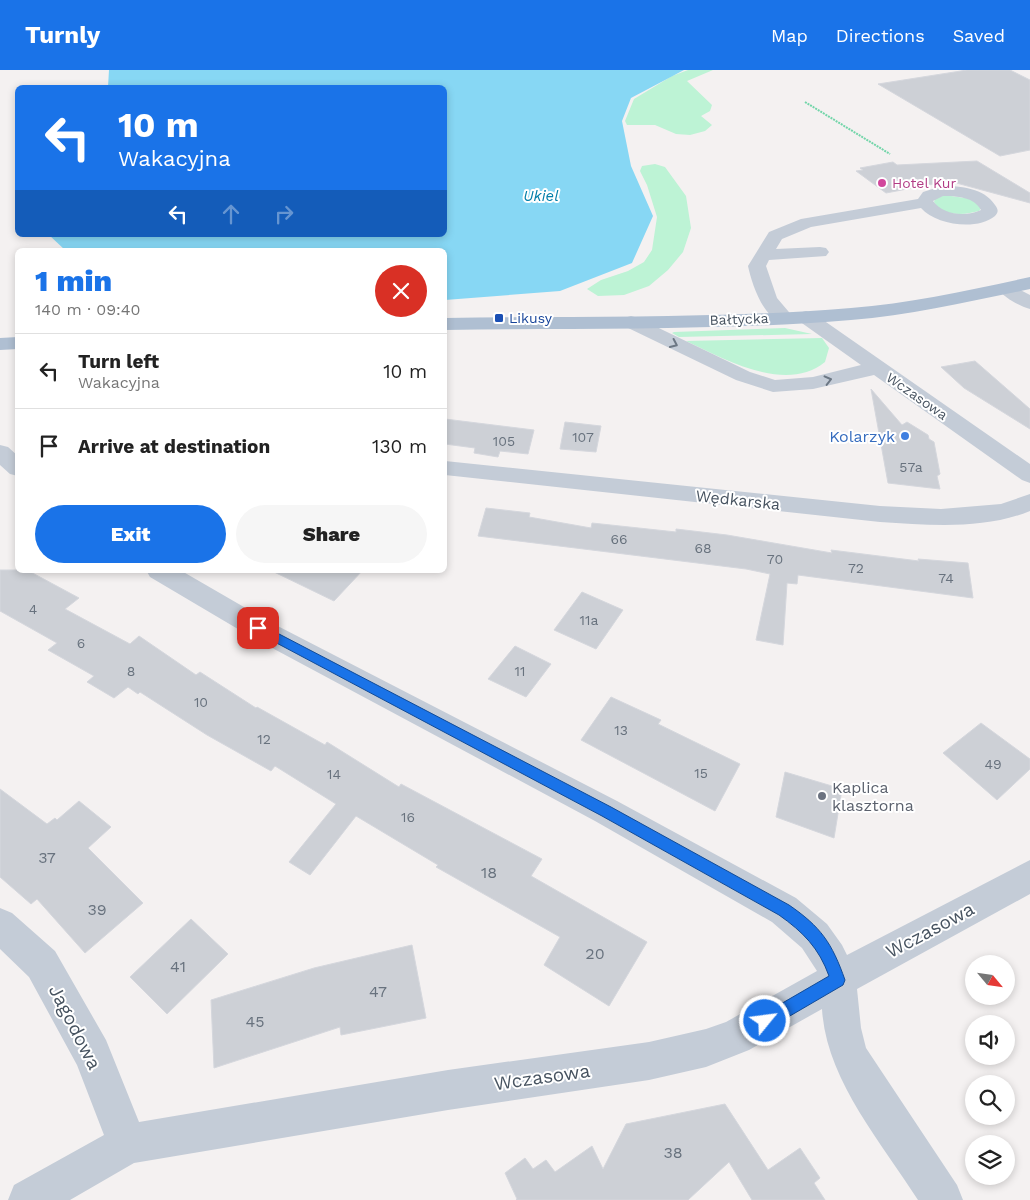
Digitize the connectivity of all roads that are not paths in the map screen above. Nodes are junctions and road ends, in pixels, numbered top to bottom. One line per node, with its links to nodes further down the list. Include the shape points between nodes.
1 (924, 203): 3 (street, via 807,223 775,236)
2 (820, 252): 3 (street)
3 (764, 255): 8 (street, via 757,266 758,276 768,300)
4 (1030, 283): 5 (main road, Bałtycka)
5 (1007, 288): 6 (street); 7 (main road, Bałtycka, via 932,304)
6 (1030, 303)
7 (806, 317): 8 (main road, Bałtycka); 13 (street, Wczasowa)
8 (784, 318): 9 (main road, Bałtycka)
9 (631, 322): 10 (main road, Bałtycka); 13 (street, one-way to 13, via 744,376 773,386 813,384)
10 (447, 324)
11 (15, 343): 12 (main road)
12 (0, 344)
13 (876, 368): 15 (street, Wczasowa)
14 (447, 468): 16 (street, Wędkarska, via 880,514 941,517 1004,512)
15 (1030, 474)
16 (1030, 502)
17 (164, 573): 20 (street, via 258,628 784,910 802,922 824,946)
18 (1030, 876): 20 (street, Wczasowa)
19 (0, 925): 21 (street, Jagodowa, via 42,964 92,1054)
20 (837, 980): 21 (street, Wczasowa, via 736,1037 678,1055); 23 (street, via 841,1022 851,1057)
21 (128, 1144): 22 (street, Wczasowa)
22 (29, 1200)
23 (942, 1200)

